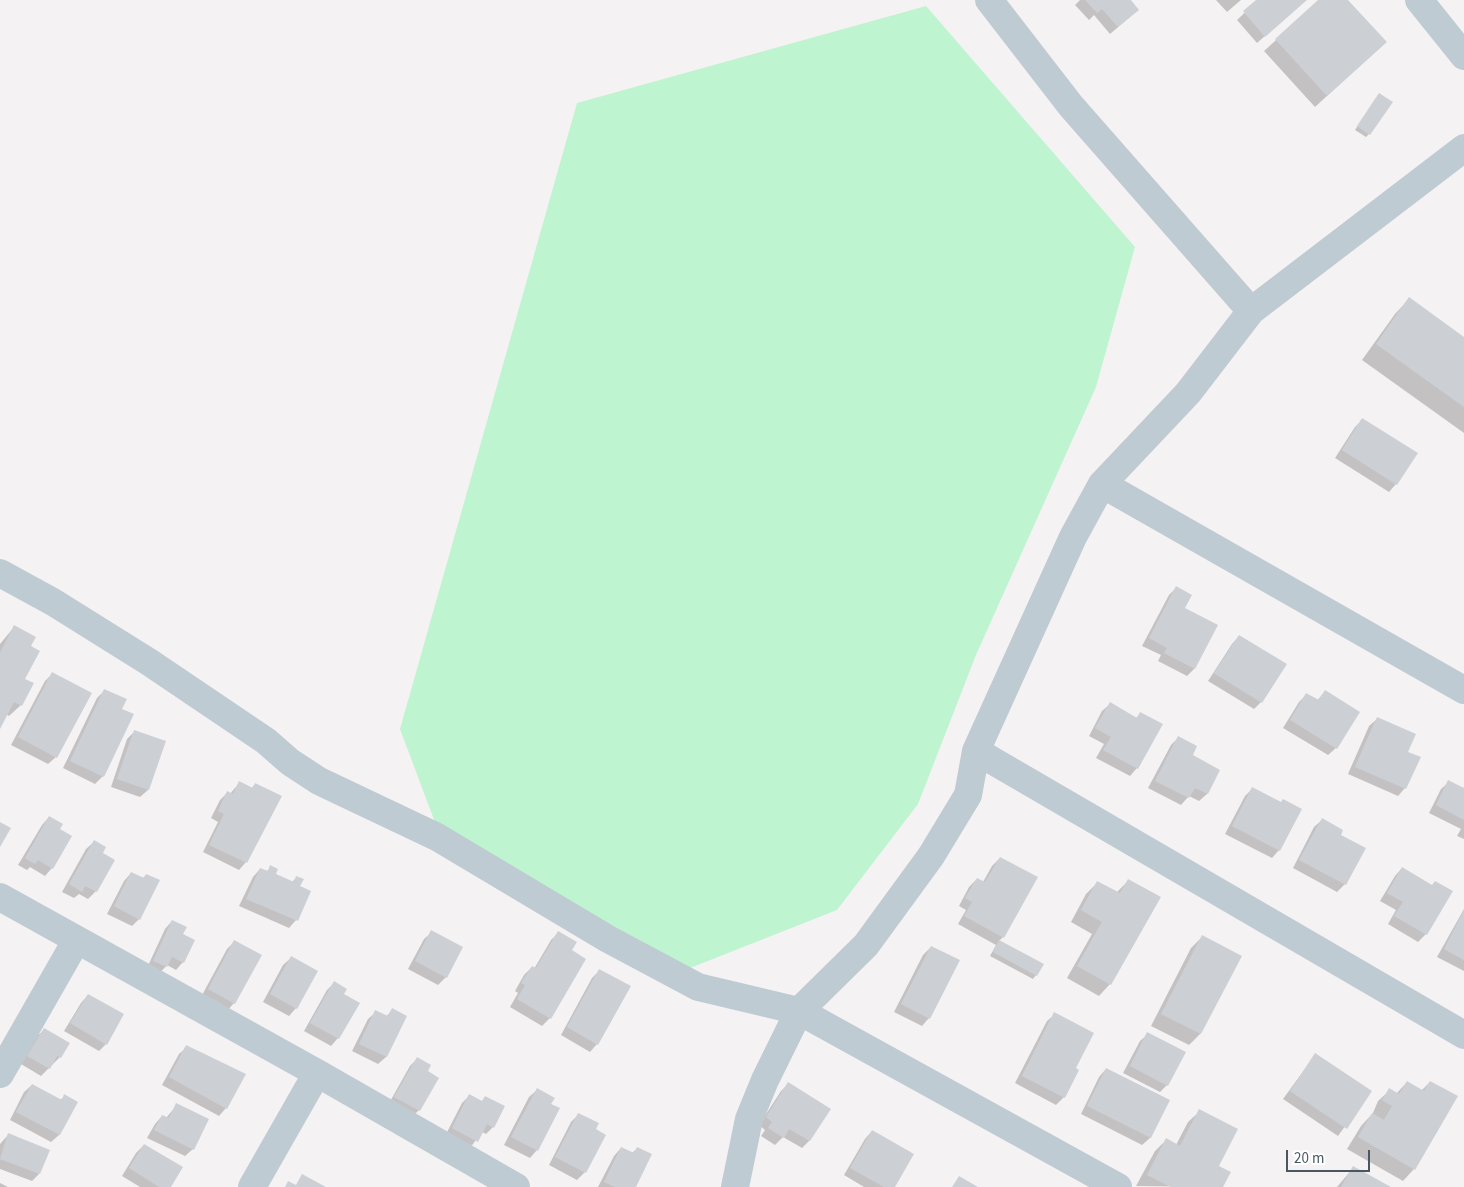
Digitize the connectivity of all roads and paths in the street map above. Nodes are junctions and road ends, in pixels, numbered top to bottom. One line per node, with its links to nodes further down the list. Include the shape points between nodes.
1 (989, 0): 5 (street, via 1071,106)
2 (1419, 0): 3 (street)
3 (1464, 56)
4 (1464, 148): 5 (street)
5 (1252, 311): 6 (street, via 1188,393)
6 (1102, 484): 8 (street); 9 (street, via 1073,537)
7 (0, 573): 12 (street, via 141,657 319,780 437,837 608,939 698,987)
8 (1464, 690)
9 (976, 752): 12 (street, via 968,795 930,856 866,945); 13 (street)
10 (0, 898): 11 (street)
11 (76, 940): 14 (street); 15 (street)
12 (799, 1011): 18 (street, via 749,1120); 19 (street)
13 (1464, 1035)
14 (317, 1073): 16 (street); 17 (street)
15 (0, 1074)
16 (252, 1187)
17 (516, 1187)
18 (735, 1187)
19 (1118, 1187)

